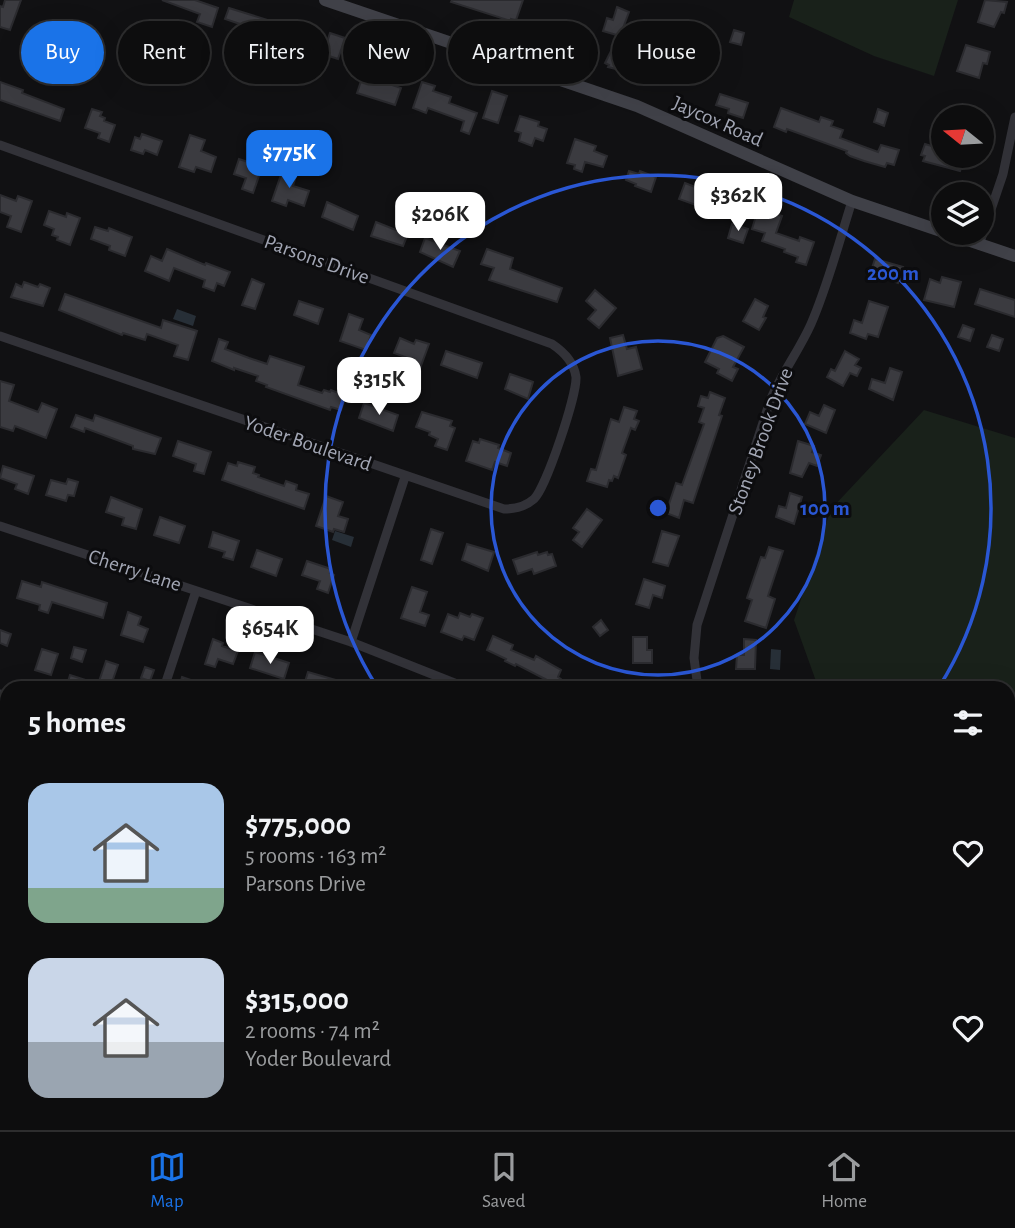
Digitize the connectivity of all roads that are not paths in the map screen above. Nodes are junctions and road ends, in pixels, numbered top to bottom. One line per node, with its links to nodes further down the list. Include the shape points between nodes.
1 (324, 0): 4 (street, Jaycox Road, via 637,106)
2 (1015, 117): 5 (street)
3 (0, 145): 10 (street, Parsons Drive, via 552,344 568,357 576,376)
4 (852, 201): 6 (street, Jaycox Road); 17 (street, Stoney Brook Drive, via 816,313 770,401 697,625)
5 (994, 201)
6 (931, 228)
7 (979, 245): 8 (street, Jaycox Road)
8 (1015, 256)
9 (0, 336): 11 (street, Yoder Boulevard)
10 (566, 420): 11 (street, Yoder Boulevard, via 544,485 524,506 493,507)
11 (405, 477): 14 (street)
12 (0, 526): 13 (street, Cherry Lane)
13 (196, 591): 14 (street, Cherry Lane); 15 (street)
14 (351, 642): 16 (street, Cherry Lane)
15 (166, 681)
16 (449, 681)
17 (697, 681)

